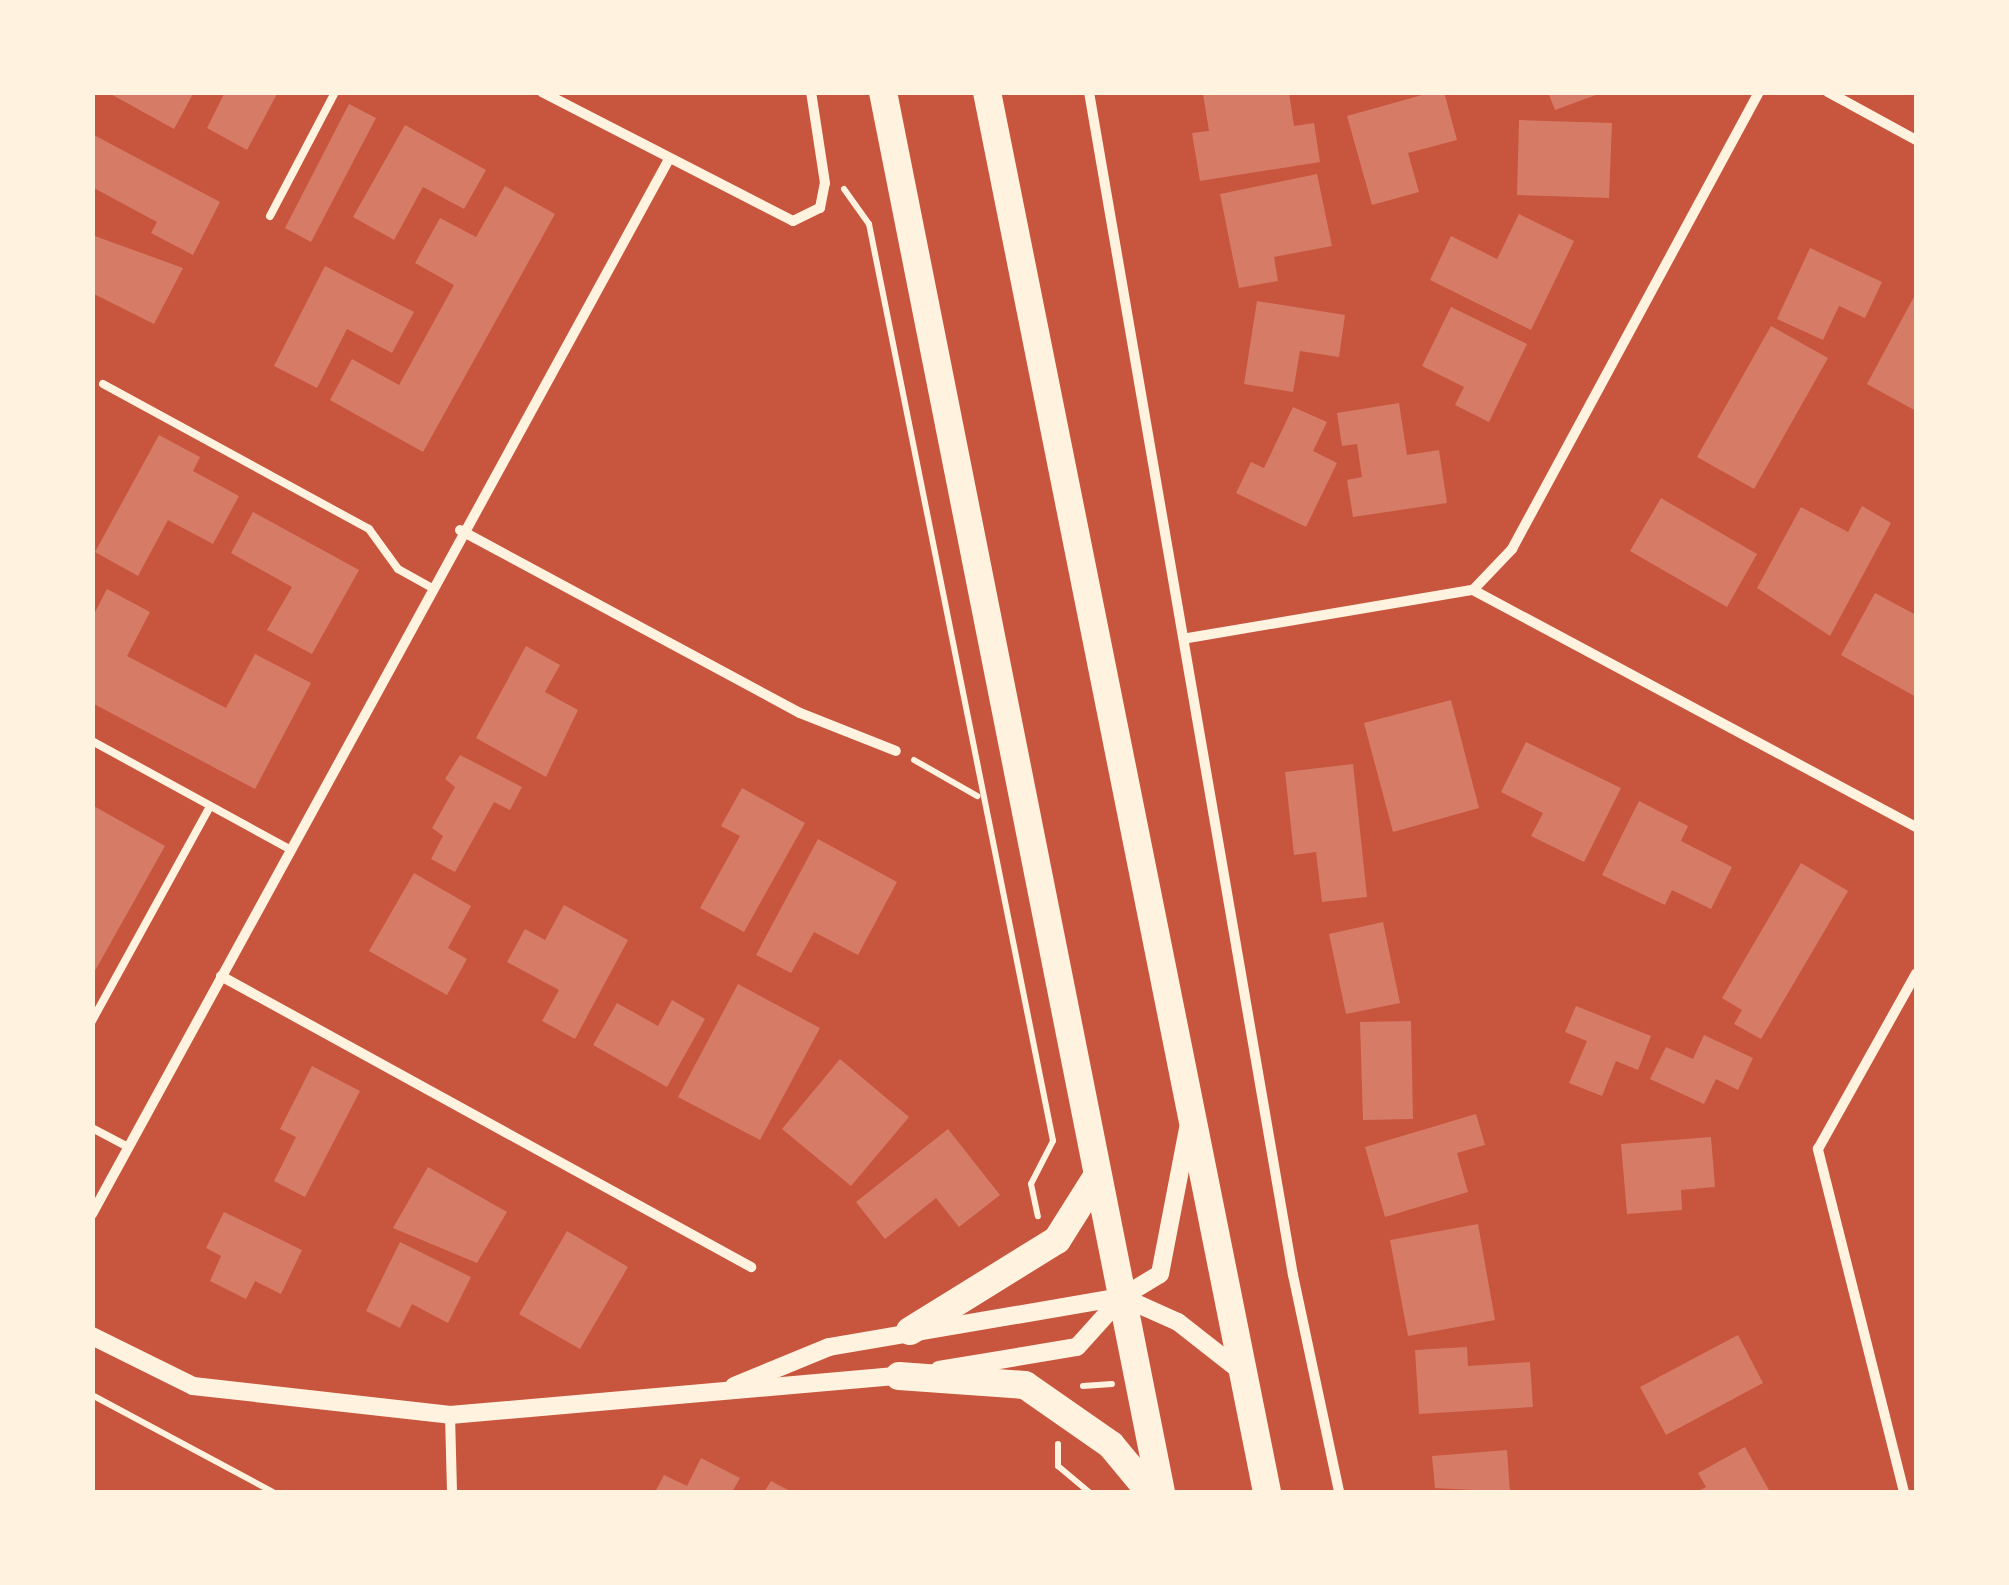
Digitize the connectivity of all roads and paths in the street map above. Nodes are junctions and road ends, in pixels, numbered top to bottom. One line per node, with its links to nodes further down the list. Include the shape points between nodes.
1 (335, 92): 12 (lane)
2 (542, 92): 10 (street)
3 (811, 92): 11 (street)
4 (883, 92): 31 (highway)
5 (988, 92): 28 (highway)
6 (1089, 92): 17 (street)
7 (1758, 92): 16 (street, via 1512,549)
8 (1828, 92): 9 (street)
9 (1916, 140)
10 (668, 162): 11 (street, via 792,220 820,208); 14 (street)
11 (825, 182): 21 (path, via 849,190 869,224)
12 (270, 216)
13 (103, 384): 15 (lane, via 369,529 398,568)
14 (460, 530): 15 (street); 19 (street, via 800,713)
15 (430, 587): 24 (street)
16 (1473, 590): 17 (street); 23 (street)
17 (1188, 638): 51 (street, via 1293,1275)
18 (92, 741): 22 (lane)
19 (896, 751)
20 (930, 768): 21 (path)
21 (978, 796): 33 (path, via 1052,1141 1030,1199)
22 (210, 806): 24 (lane); 27 (lane)
23 (1916, 826)
24 (289, 849): 26 (street)
25 (1916, 974): 52 (street, via 1818,1150)
26 (221, 976): 30 (street); 34 (street)
27 (92, 1021)
28 (1190, 1114): 35 (street, via 1160,1274); 39 (highway)
29 (92, 1128): 30 (lane)
30 (128, 1148): 32 (street)
31 (1096, 1178): 33 (highway); 35 (highway)
32 (92, 1214)
33 (1057, 1240): 36 (highway)
34 (751, 1267)
35 (1122, 1297): 36 (street); 38 (street); 39 (street, via 1178,1322); 49 (highway)
36 (910, 1331): 41 (street, via 829,1348)
37 (92, 1336): 44 (street, via 193,1386)
38 (1078, 1347): 40 (street); 43 (path, via 1083,1386)
39 (1243, 1373): 50 (highway)
40 (899, 1376): 41 (street, via 831,1389); 43 (highway, via 1025,1385)
41 (724, 1390): 44 (street)
42 (92, 1395): 45 (path)
43 (1073, 1414): 47 (path, via 1058,1466); 48 (highway)
44 (450, 1415): 46 (street)
45 (273, 1492)
46 (452, 1492)
47 (1089, 1492)
48 (1150, 1492)
49 (1161, 1492)
50 (1267, 1492)
51 (1340, 1492)
52 (1904, 1492)

